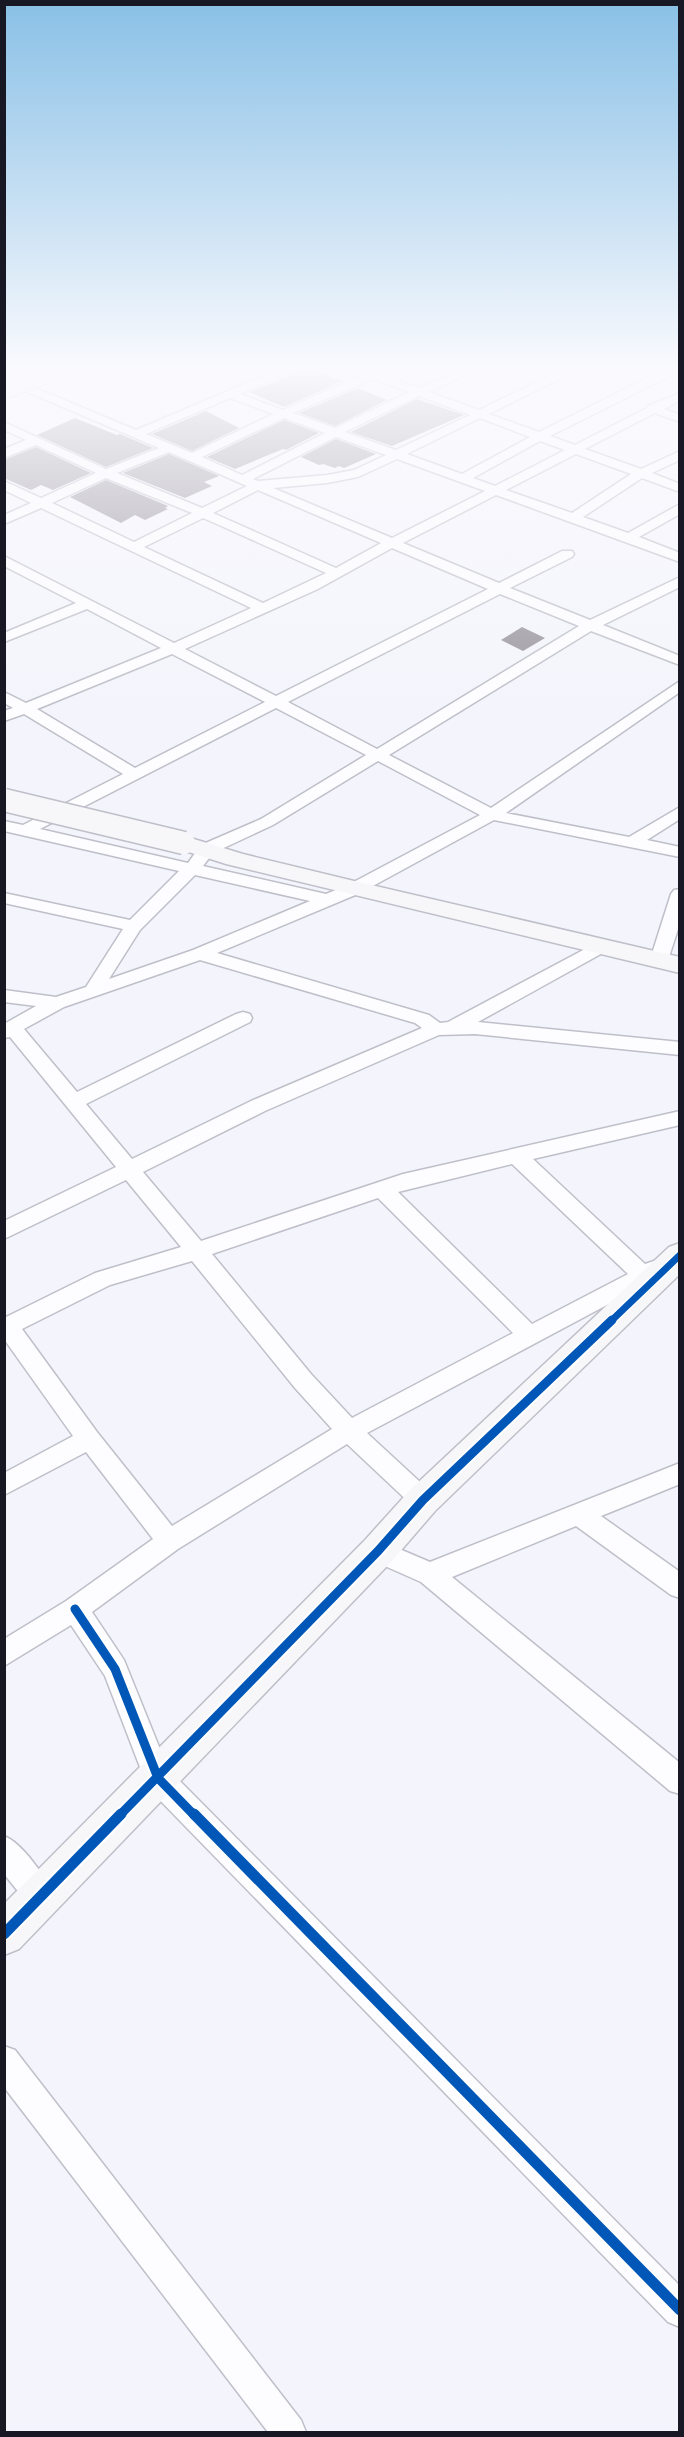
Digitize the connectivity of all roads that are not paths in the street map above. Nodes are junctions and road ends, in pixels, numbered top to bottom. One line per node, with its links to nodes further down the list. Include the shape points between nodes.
1 (89, 482): 13 (street)
2 (127, 482): 15 (street)
3 (252, 482): 10 (street)
4 (295, 482): 10 (street)
5 (475, 482): 12 (street)
6 (510, 482): 12 (street)
7 (627, 482): 16 (street)
8 (663, 482): 11 (street)
9 (4, 485): 13 (street)
10 (259, 485): 15 (street); 19 (street)
11 (680, 488)
12 (495, 489): 16 (street); 19 (street)
13 (45, 504): 17 (street); 20 (street)
14 (680, 508): 18 (street)
15 (204, 513): 20 (street); 24 (street)
16 (574, 518): 18 (street)
17 (4, 520)
18 (629, 538): 22 (street)
19 (394, 542): 24 (street); 26 (street)
20 (134, 547): 28 (street)
21 (567, 554): 26 (street)
22 (680, 558)
23 (4, 560): 27 (street)
24 (336, 573): 28 (street)
25 (680, 580): 29 (street)
26 (500, 589): 29 (street); 35 (street)
27 (87, 604): 30 (street); 31 (street)
28 (262, 608): 31 (street)
29 (590, 626): 32 (street); 38 (street)
30 (4, 638)
31 (174, 648): 35 (street); 36 (street)
32 (680, 661)
33 (680, 685): 42 (street)
34 (4, 696): 36 (street)
35 (274, 701): 38 (street); 39 (street)
36 (25, 708): 37 (street); 39 (street)
37 (4, 717)
38 (377, 755): 42 (street); 47 (street, via 267,822)
39 (134, 774): 43 (street)
40 (4, 800): 47 (main road, bridge)
41 (680, 812): 45 (street)
42 (492, 815): 45 (street); 48 (street)
43 (14, 825): 44 (street); 47 (main road)
44 (4, 826)
45 (631, 843): 46 (street)
46 (680, 852)
47 (189, 857): 48 (main road, via 235,859); 51 (street); 52 (street)
48 (354, 889): 51 (street); 53 (main road)
49 (680, 894): 55 (street)
50 (4, 898): 52 (street)
51 (328, 900): 54 (street)
52 (134, 926): 56 (street)
53 (602, 946): 55 (main road); 60 (street)
54 (199, 954): 56 (street); 60 (street)
55 (669, 963)
56 (92, 991): 58 (street)
57 (4, 996): 58 (street)
58 (57, 1003): 61 (street)
59 (243, 1018): 63 (street)
60 (444, 1028): 62 (street); 66 (street, via 258,1106)
61 (9, 1030): 63 (street)
62 (680, 1049)
63 (75, 1101): 66 (street)
64 (680, 1118): 65 (street)
65 (516, 1156): 67 (street); 71 (street)
66 (129, 1169): 68 (street); 69 (street)
67 (382, 1189): 69 (street); 73 (street)
68 (4, 1231)
69 (197, 1251): 72 (street, via 104,1279); 74 (street)
70 (679, 1256): 71 (street); 78 (main road)
71 (643, 1275): 73 (street)
72 (6, 1327): 75 (street)
73 (530, 1336): 74 (street)
74 (349, 1431): 78 (street); 80 (street)
75 (89, 1438): 77 (street); 80 (street)
76 (680, 1473): 79 (street)
77 (4, 1485)
78 (423, 1500): 81 (main road)
79 (579, 1514): 82 (street); 83 (street)
80 (169, 1541): 84 (street)
81 (378, 1551): 82 (street); 86 (main road)
82 (430, 1574): 87 (street)
83 (680, 1587)
84 (75, 1610): 85 (street); 86 (street, via 116,1669)
85 (4, 1654)
86 (159, 1778): 89 (main road); 92 (street)
87 (680, 1780)
88 (4, 1851): 89 (street)
89 (40, 1896): 90 (main road)
90 (4, 1934)
91 (4, 2061): 93 (street)
92 (680, 2310)
93 (289, 2433)

